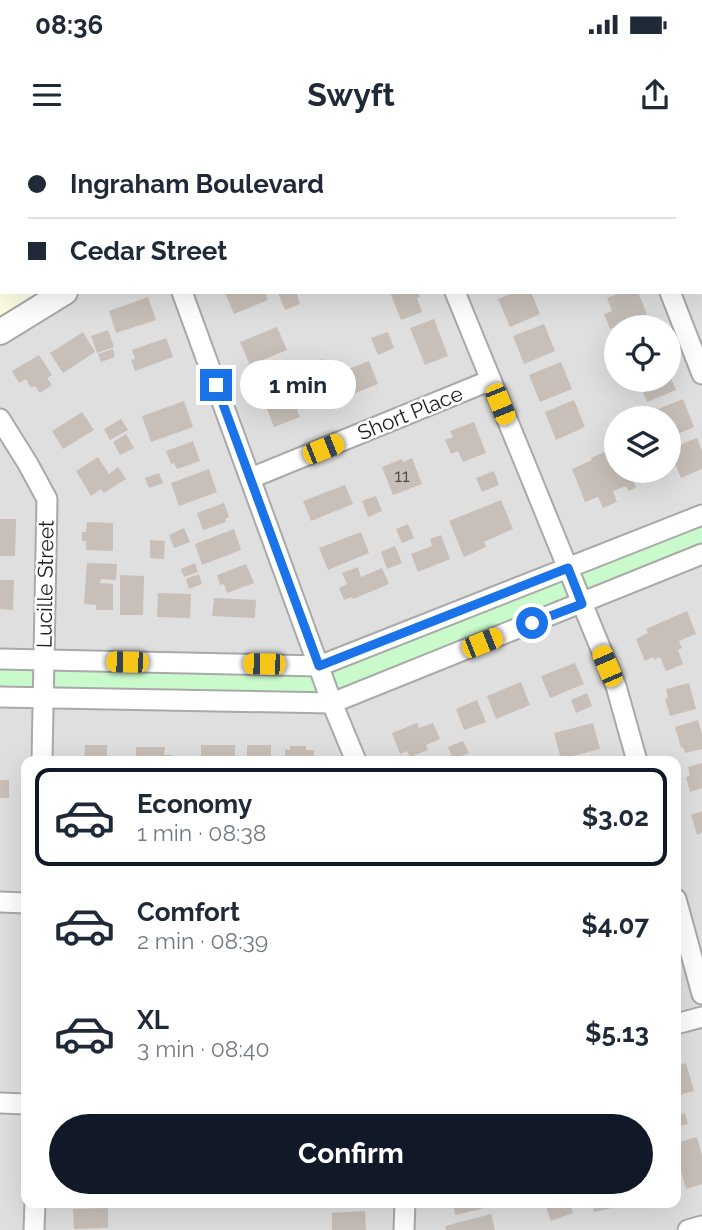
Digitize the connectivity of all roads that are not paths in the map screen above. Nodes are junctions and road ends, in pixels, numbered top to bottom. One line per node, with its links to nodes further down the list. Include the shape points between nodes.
1 (62, 294): 5 (street)
2 (183, 294): 9 (street)
3 (456, 294): 7 (street)
4 (671, 294): 6 (street)
5 (0, 332)
6 (702, 374)
7 (491, 380): 9 (street, Short Place); 12 (street)
8 (0, 419): 15 (street, Lucille Street, via 47,499)
9 (251, 478): 16 (street)
10 (702, 515): 12 (street)
11 (702, 554): 13 (street)
12 (568, 568): 13 (street); 16 (street)
13 (582, 604): 19 (street); 22 (street, via 616,686)
14 (0, 659): 15 (street)
15 (44, 660): 16 (street); 18 (street, Lucille Street)
16 (319, 666): 19 (street)
17 (0, 697): 18 (street)
18 (43, 698): 19 (street); 20 (street, Lucille Street)
19 (332, 703): 21 (street)
20 (42, 756)
21 (354, 756)
22 (636, 756)
23 (0, 902): 24 (street)
24 (21, 903)
25 (681, 916): 26 (street)
26 (702, 994)
27 (702, 1017): 28 (street)
28 (681, 1023)
29 (0, 1103): 30 (street)
30 (21, 1104)
31 (35, 1208): 34 (street)
32 (405, 1208): 35 (street)
33 (702, 1226): 36 (street)
34 (34, 1230)
35 (404, 1230)
36 (688, 1230)

